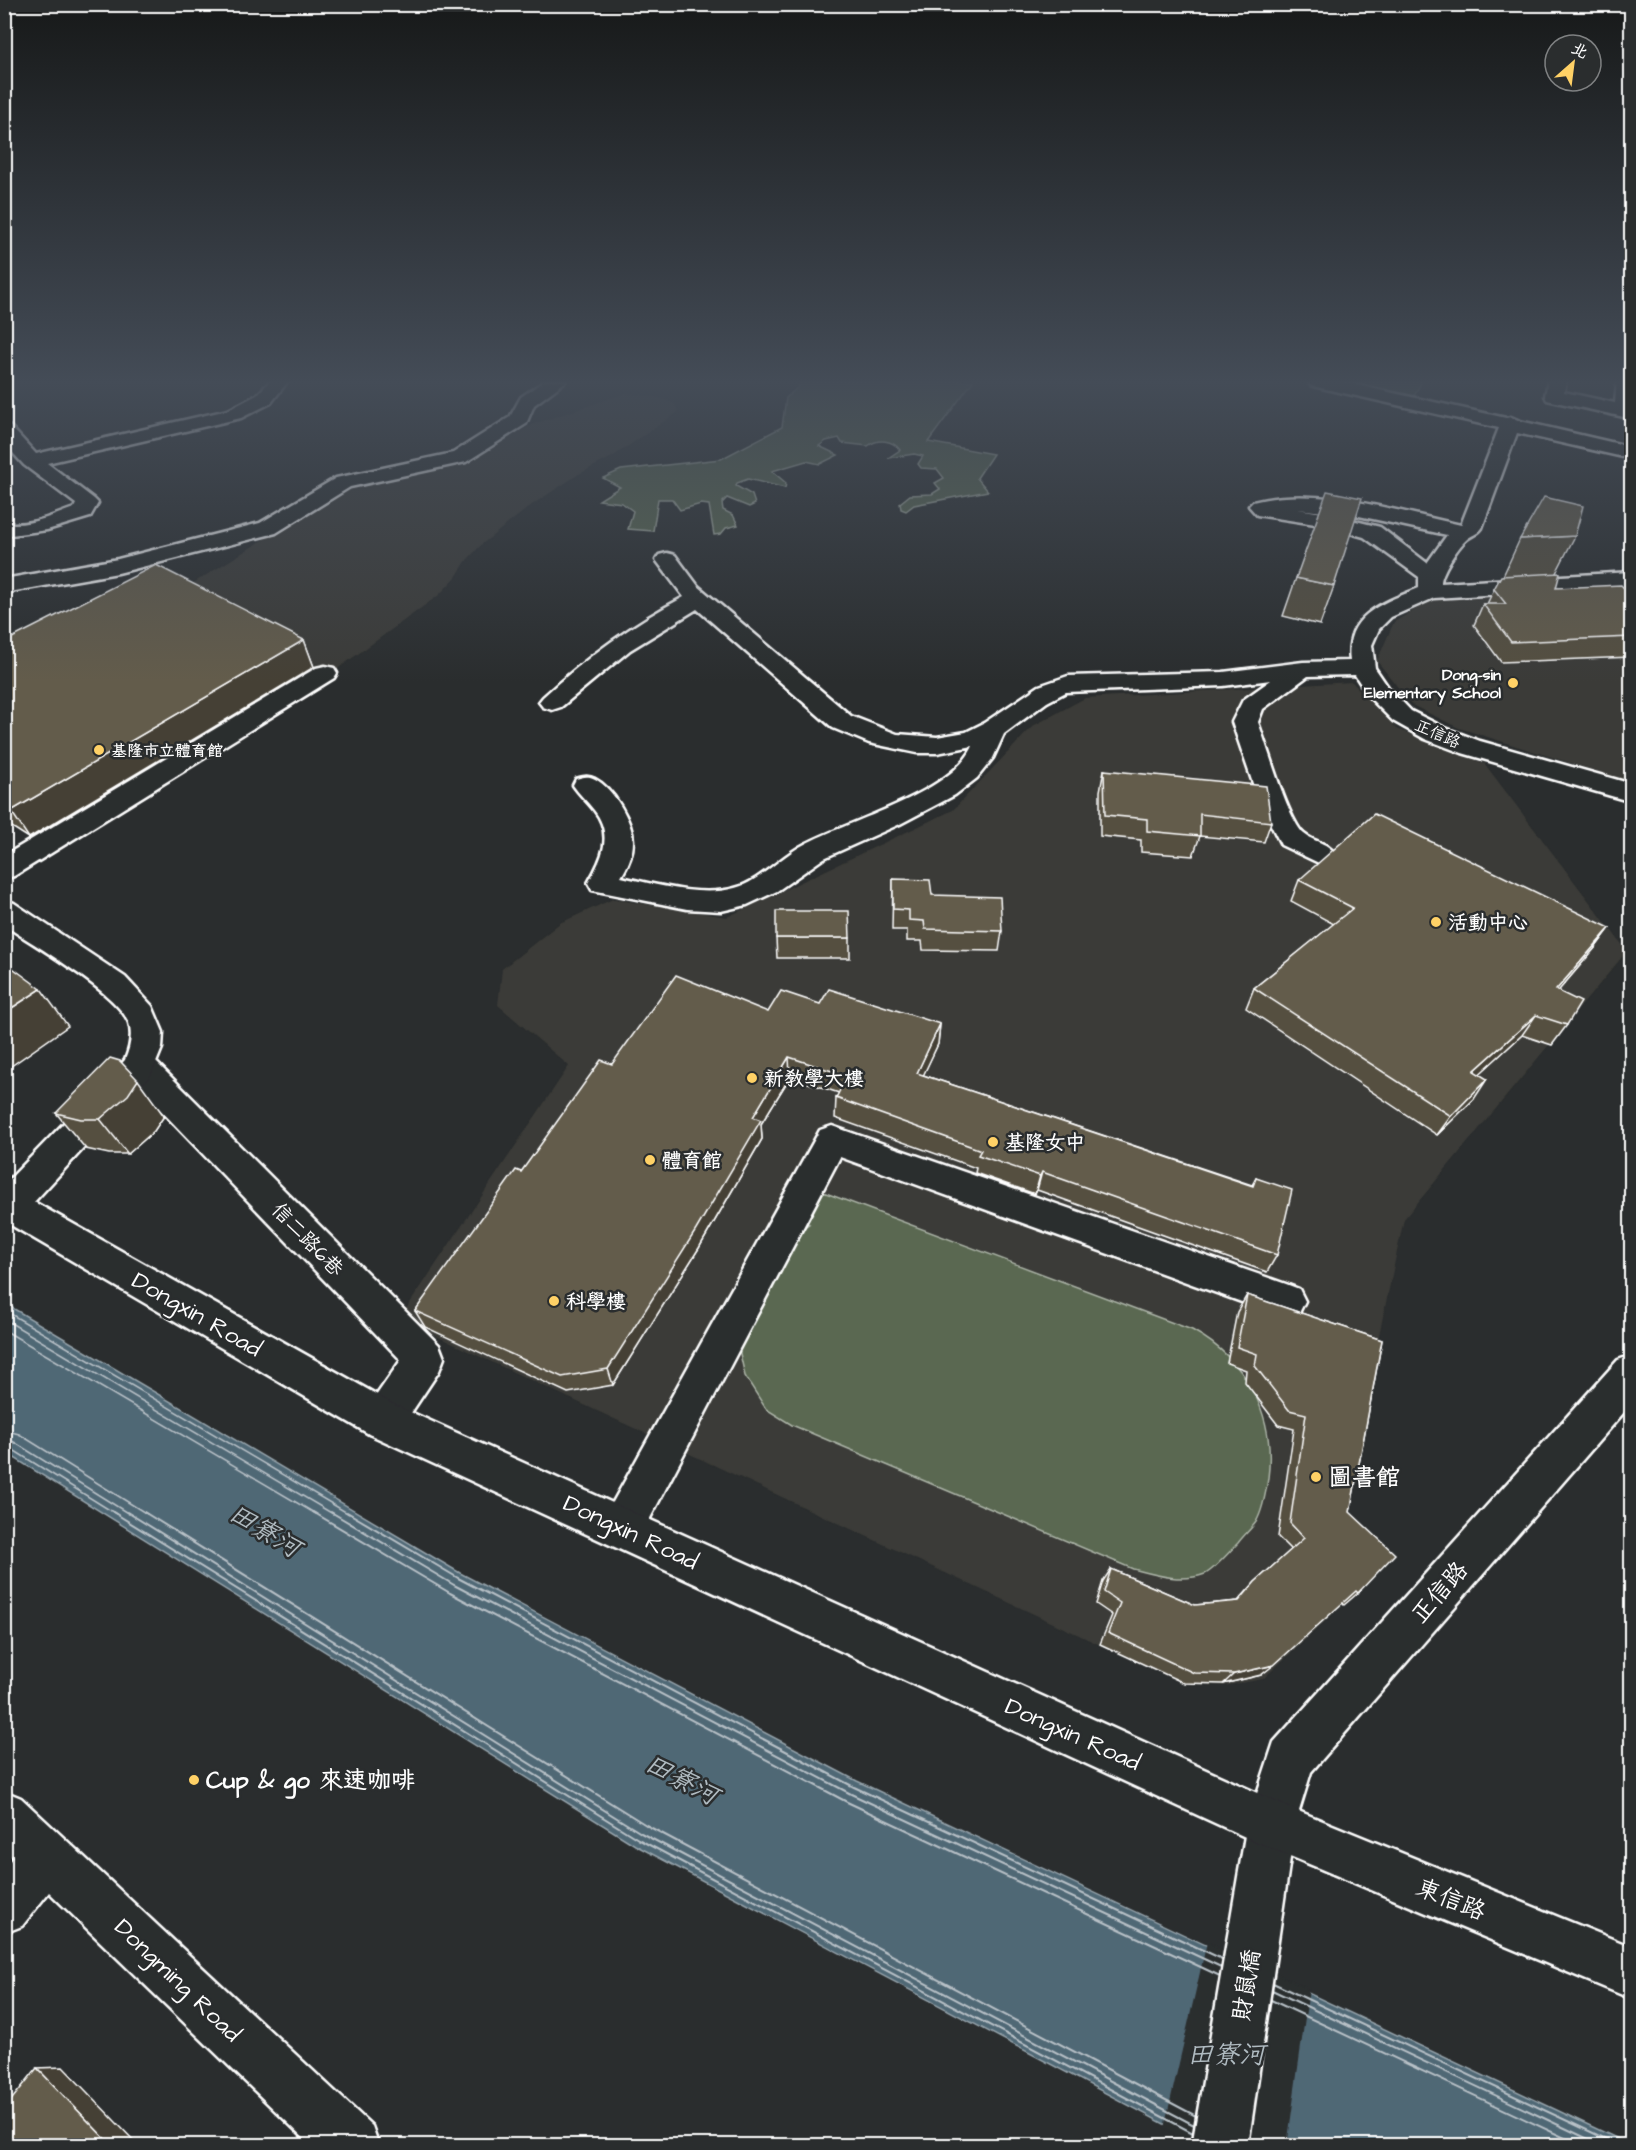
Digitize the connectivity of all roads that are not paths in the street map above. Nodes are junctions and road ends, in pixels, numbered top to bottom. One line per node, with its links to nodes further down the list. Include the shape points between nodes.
1 (58, 481): 5 (street, via 87,503 82,512 47,524)
2 (346, 481): 4 (street)
3 (1489, 481): 6 (street, via 1471,528)
4 (268, 528): 7 (street, via 251,538 253,546); 11 (street, via 118,566)
5 (4, 529)
6 (1464, 532): 10 (street, via 1458,535); 10 (street, via 1314,503 1277,501 1260,506 1372,532)
7 (233, 559)
8 (667, 560): 12 (street)
9 (1632, 579): 10 (street)
10 (1430, 583): 13 (street, via 1368,626 1360,645)
11 (4, 586)
12 (698, 598): 16 (street, via 657,620 574,681); 17 (street, via 842,722 856,729 896,742 926,745)
13 (1363, 668): 14 (street); 19 (street, 正信路, via 1378,692 1402,716 1434,733)
14 (1303, 669): 17 (street, via 1223,679 1068,683 1050,688); 20 (street, via 1252,705 1245,722 1273,801 1291,838)
15 (325, 673): 21 (street)
16 (552, 702)
17 (992, 730): 18 (street, via 990,743 970,769 932,799 818,849 737,898 691,900 602,883 615,866 619,837 612,815)
18 (586, 784)
19 (1632, 793)
20 (1321, 854)
21 (4, 869)
22 (4, 910): 23 (street, via 107,979 134,1006 145,1023 147,1043)
23 (139, 1065): 24 (street); 27 (street, 信二路6巷, via 425,1358)
24 (6, 1206): 27 (street, Dongxin Road)
25 (1286, 1300): 28 (street, via 832,1140)
26 (1632, 1373): 30 (street, 正信路, via 1291,1760)
27 (383, 1420): 28 (street, Dongxin Road)
28 (622, 1528): 30 (street, Dongxin Road)
29 (4, 1815): 31 (street, Dongming Road)
30 (1271, 1824): 33 (street, 東信路); 35 (street, 財鼠橋)
31 (47, 1855): 32 (street); 34 (street, Dongming Road)
32 (4, 1908)
33 (1632, 1973)
34 (352, 2145)
35 (1220, 2145)

